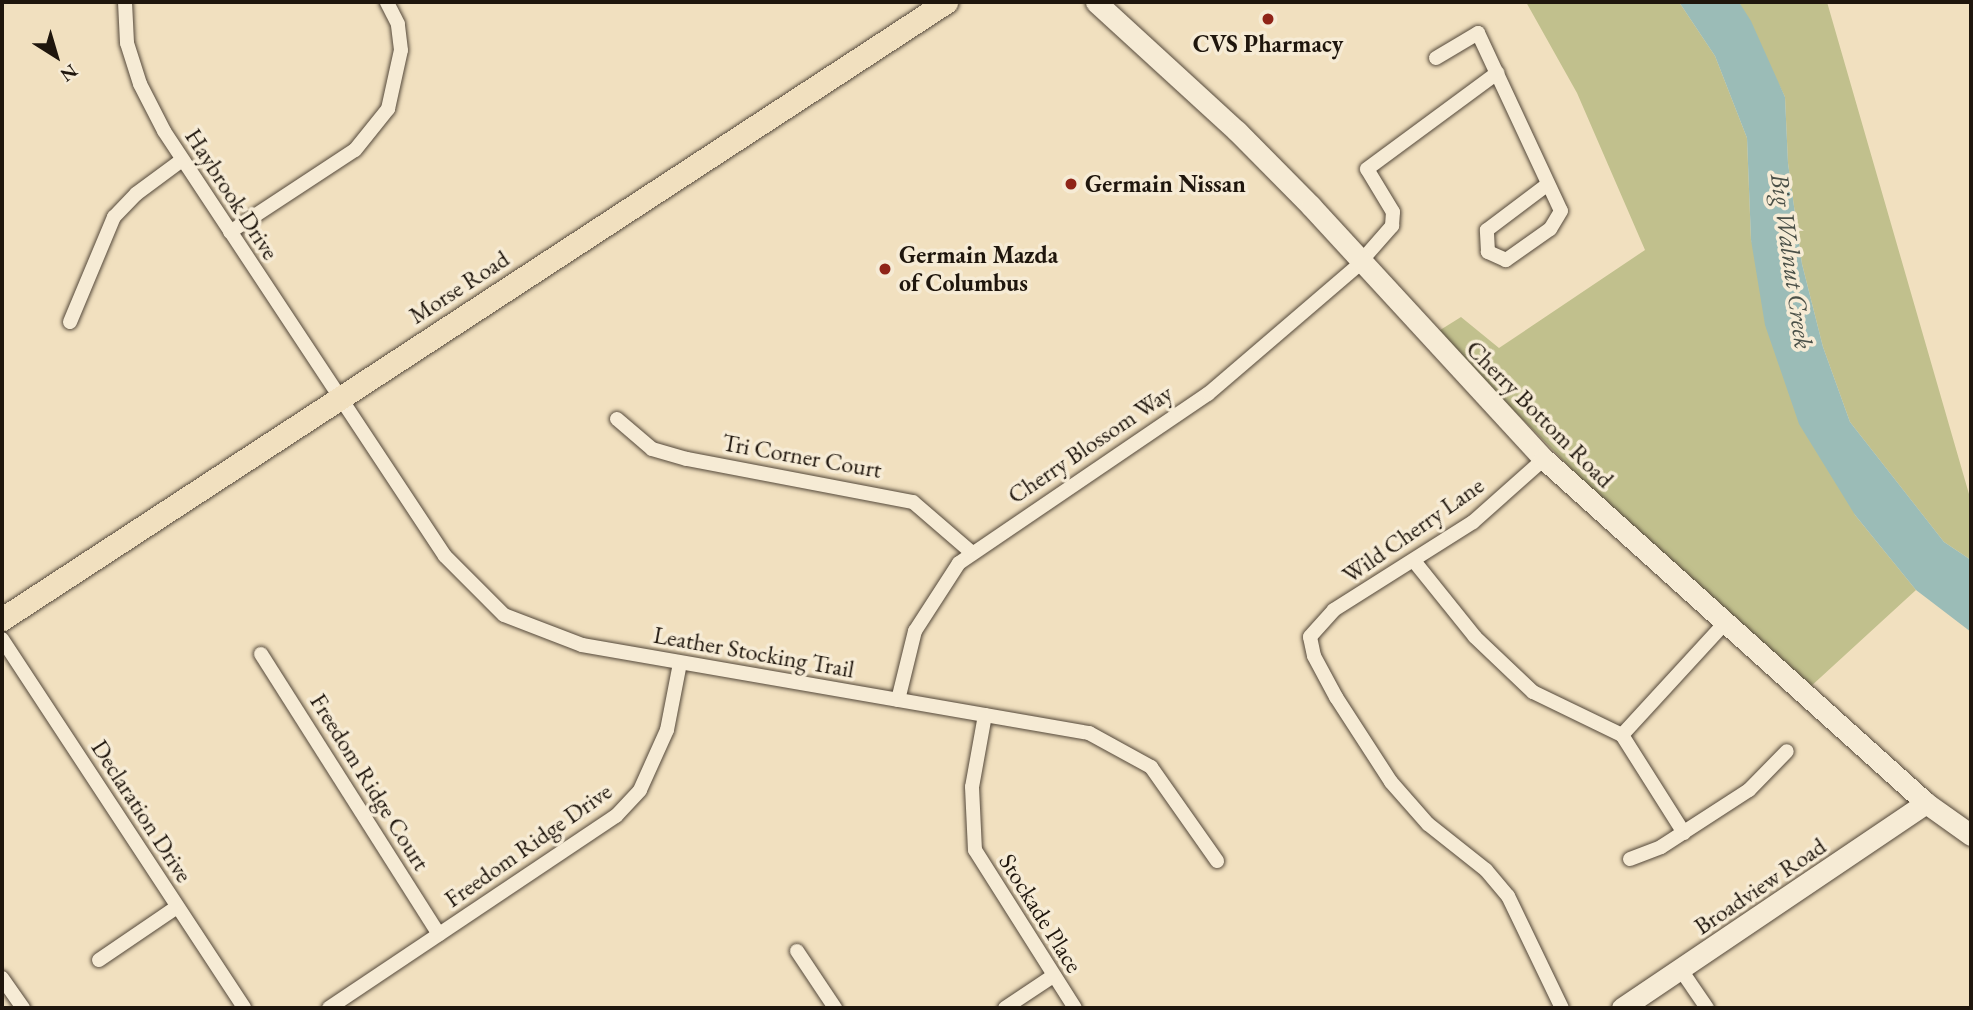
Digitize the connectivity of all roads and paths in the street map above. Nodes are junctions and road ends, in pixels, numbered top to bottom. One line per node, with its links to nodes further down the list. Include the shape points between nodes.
1 (125, 2): 7 (street, Haybrook Drive, via 127,43 140,84)
2 (387, 2): 9 (street, via 398,24 401,50 388,109 355,150)
3 (946, 2): 12 (main road, Morse Road)
4 (1096, 2): 10 (main road, Cherry Bottom Road, via 1237,131)
5 (1436, 58): 6 (street, via 1478,33)
6 (1497, 73): 8 (street); 10 (street, Cherry Blossom Way, via 1367,169 1393,212 1392,226)
7 (182, 160): 9 (street, Haybrook Drive); 11 (street, via 114,217)
8 (1548, 184): 8 (street, via 1561,211 1557,221 1506,260 1488,252 1487,230)
9 (230, 232): 12 (street, Haybrook Drive)
10 (1359, 262): 14 (main road, Cherry Bottom Road); 15 (street, Cherry Blossom Way, via 1274,341 1208,394)
11 (70, 322)
12 (338, 397): 17 (main road, Morse Road); 21 (street, Leather Stocking Trail, via 445,556 504,615 582,645)
13 (617, 419): 15 (street, Tri Corner Court, via 652,449 687,459 913,502)
14 (1544, 459): 16 (street, Wild Cherry Lane, via 1473,522); 18 (main road, Cherry Bottom Road)
15 (971, 552): 22 (street, Cherry Blossom Way, via 915,631)
16 (1414, 561): 24 (street, via 1475,638 1533,692); 44 (street, Wild Cherry Lane, via 1334,610 1310,637 1314,656 1391,782 1428,824 1486,870 1508,896)
17 (2, 619)
18 (1724, 624): 24 (street); 26 (main road, Cherry Bottom Road)
19 (2, 639): 31 (street, Declaration Drive)
20 (261, 654): 32 (street, Freedom Ridge Court)
21 (680, 663): 22 (street, Leather Stocking Trail); 32 (street, Freedom Ridge Drive, via 667,730 640,790 616,816)
22 (898, 700): 23 (street, Leather Stocking Trail)
23 (985, 715): 30 (street, Leather Stocking Trail, via 1089,733 1151,767); 36 (street, Stockade Place, via 972,786 975,850)
24 (1622, 735): 27 (street)
25 (1787, 751): 27 (street, via 1749,790)
26 (1926, 803): 28 (main road, Cherry Bottom Road); 35 (main road, Broadview Road)
27 (1684, 833): 29 (street)
28 (1971, 835)
29 (1630, 859)
30 (1217, 861)
31 (177, 907): 34 (street); 39 (street, Declaration Drive)
32 (439, 934): 40 (street, Freedom Ridge Drive)
33 (797, 951): 41 (street)
34 (99, 960)
35 (1681, 970): 45 (main road, Broadview Road); 46 (street)
36 (1053, 976): 42 (street); 43 (street, Stockade Place)
37 (4, 985): 38 (street)
38 (23, 1008)
39 (244, 1008)
40 (329, 1008)
41 (835, 1008)
42 (1005, 1008)
43 (1075, 1008)
44 (1562, 1008)
45 (1622, 1008)
46 (1707, 1008)

